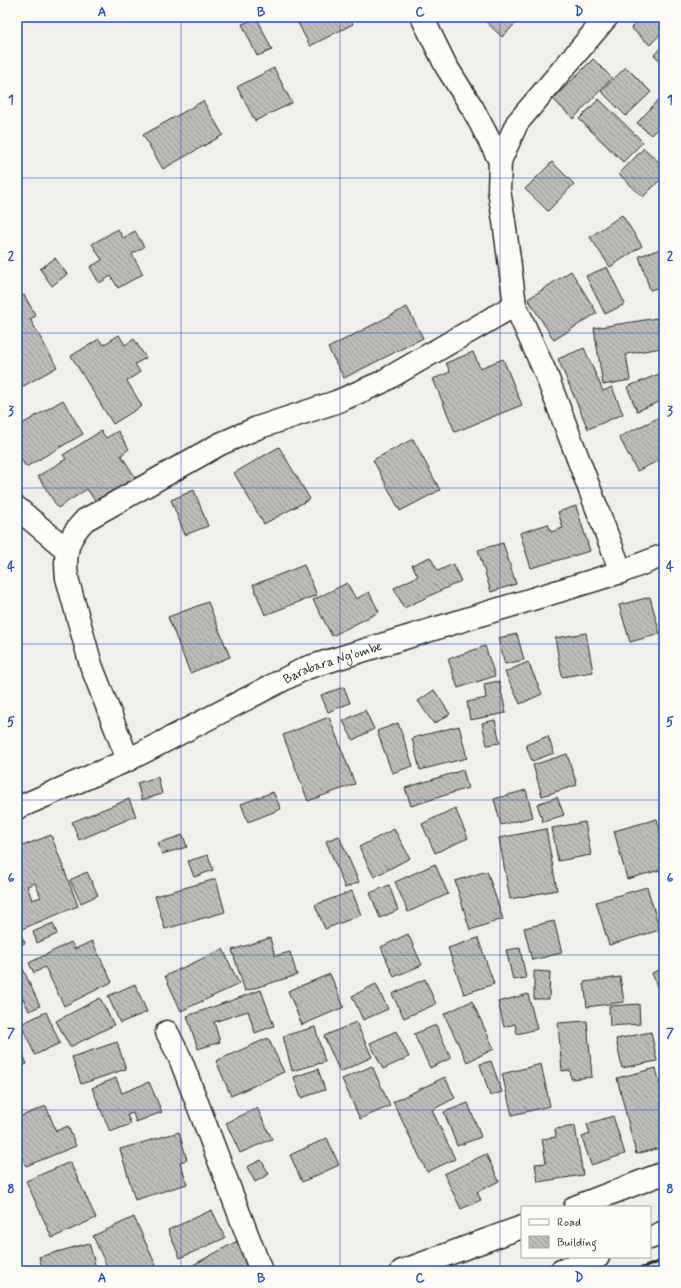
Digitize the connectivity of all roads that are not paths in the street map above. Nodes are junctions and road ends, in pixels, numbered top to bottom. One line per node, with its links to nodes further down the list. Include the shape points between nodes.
1 (422, 17): 3 (street, via 446,66 473,109)
2 (607, 17): 3 (street, via 517,123)
3 (500, 161): 4 (street, via 499,190)
4 (515, 305): 6 (street, via 361,392 257,428 220,444 85,520 74,530); 8 (street, via 546,374)
5 (17, 508): 6 (street)
6 (66, 550): 9 (street, via 67,578 91,665)
7 (664, 555): 8 (street, Barabara Ng'ombe)
8 (621, 572): 9 (street, Barabara Ng'ombe, via 306,668)
9 (128, 760): 10 (street, Barabara Ng'ombe)
10 (17, 808)
11 (167, 1032): 18 (street, via 180,1058)
12 (664, 1173): 13 (street)
13 (578, 1206)
14 (521, 1227): 19 (street)
15 (664, 1232): 16 (street)
16 (651, 1238)
17 (595, 1258): 20 (street)
18 (260, 1271)
19 (402, 1271)
20 (561, 1271)

